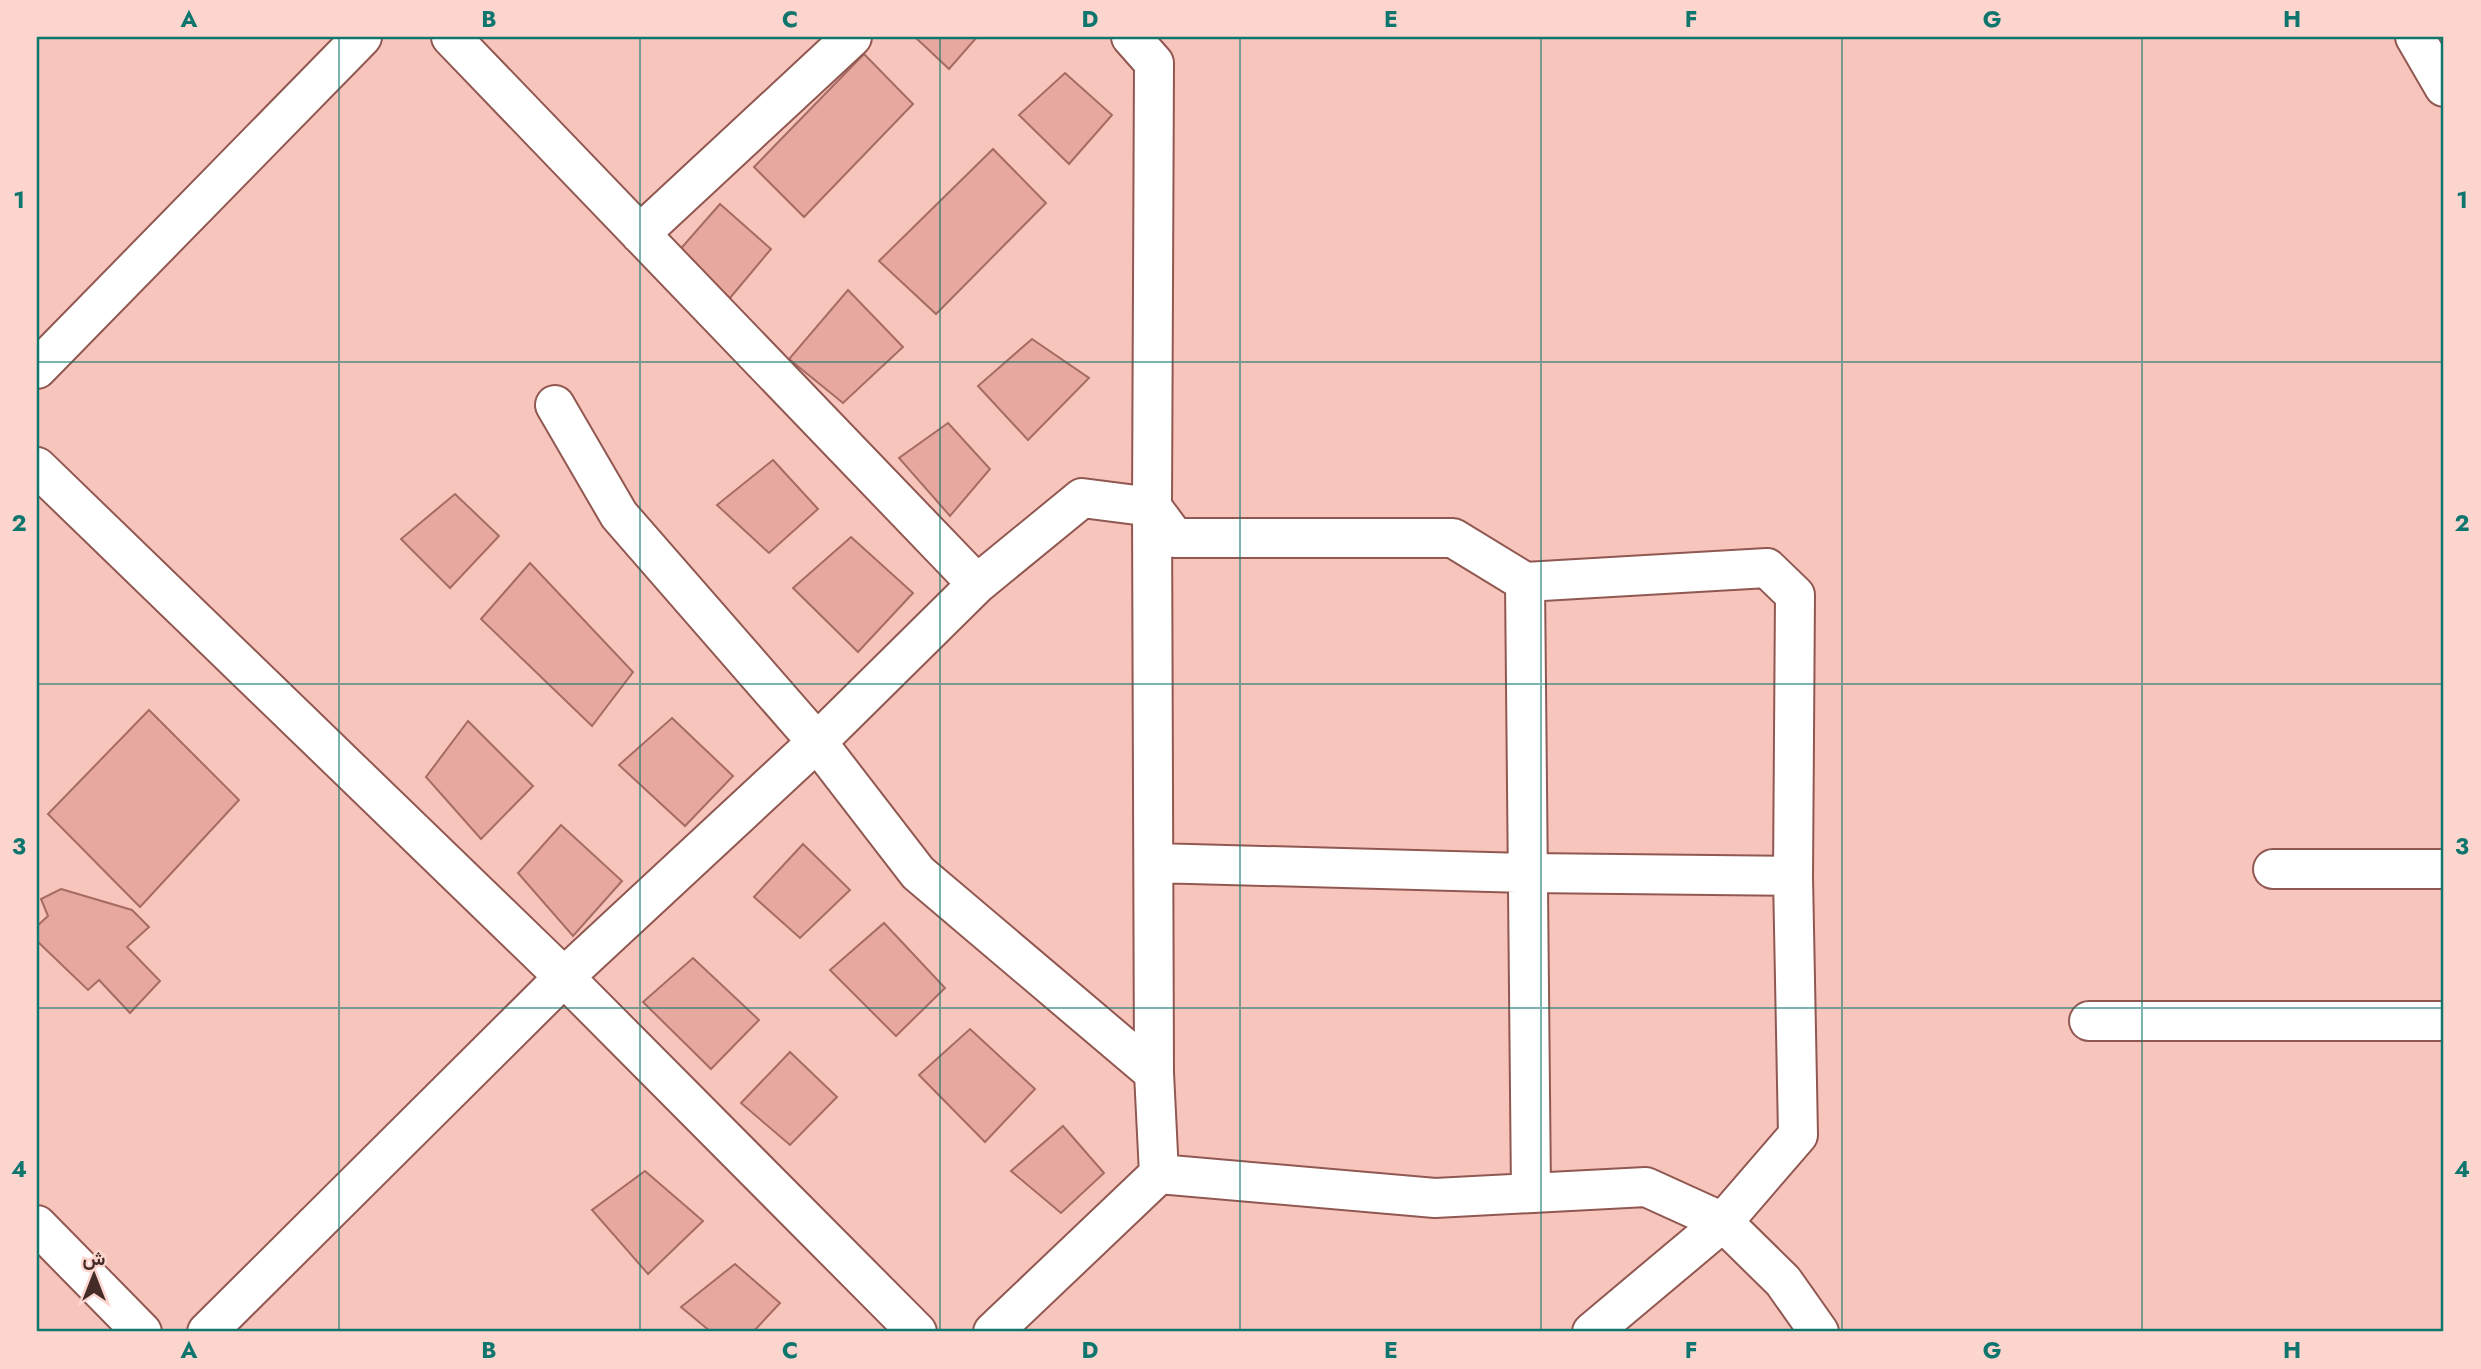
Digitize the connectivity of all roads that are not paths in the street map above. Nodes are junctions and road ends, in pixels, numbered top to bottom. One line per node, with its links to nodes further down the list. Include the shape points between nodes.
1 (362, 37): 8 (street)
2 (451, 37): 7 (street)
3 (852, 37): 7 (street)
4 (1131, 37): 11 (street, via 1154,63)
5 (2415, 37): 6 (street)
6 (2444, 87)
7 (640, 234): 13 (street)
8 (37, 369)
9 (555, 405): 14 (street, via 619,515)
10 (37, 467): 20 (street)
11 (1152, 507): 12 (street, via 1175,538 1453,538); 13 (street, via 1082,498); 15 (street)
12 (1525, 582): 18 (street); 19 (street, via 1767,568 1796,594)
13 (977, 584): 14 (street)
14 (817, 742): 20 (street); 23 (street, via 918,873)
15 (1154, 863): 18 (street); 23 (street)
16 (2273, 869): 17 (street)
17 (2444, 869)
18 (1528, 873): 19 (street); 25 (street)
19 (1793, 876): 26 (street, via 1798,1135)
20 (564, 977): 29 (street); 30 (street)
21 (2089, 1021): 22 (street)
22 (2444, 1021)
23 (1154, 1073): 24 (street)
24 (1159, 1174): 25 (street, via 1435,1198); 31 (street)
25 (1531, 1193): 26 (street, via 1646,1187)
26 (1723, 1222): 32 (street); 33 (street, via 1783,1281)
27 (37, 1225): 28 (street)
28 (142, 1332)
29 (207, 1332)
30 (917, 1332)
31 (993, 1332)
32 (1592, 1332)
33 (1819, 1332)

